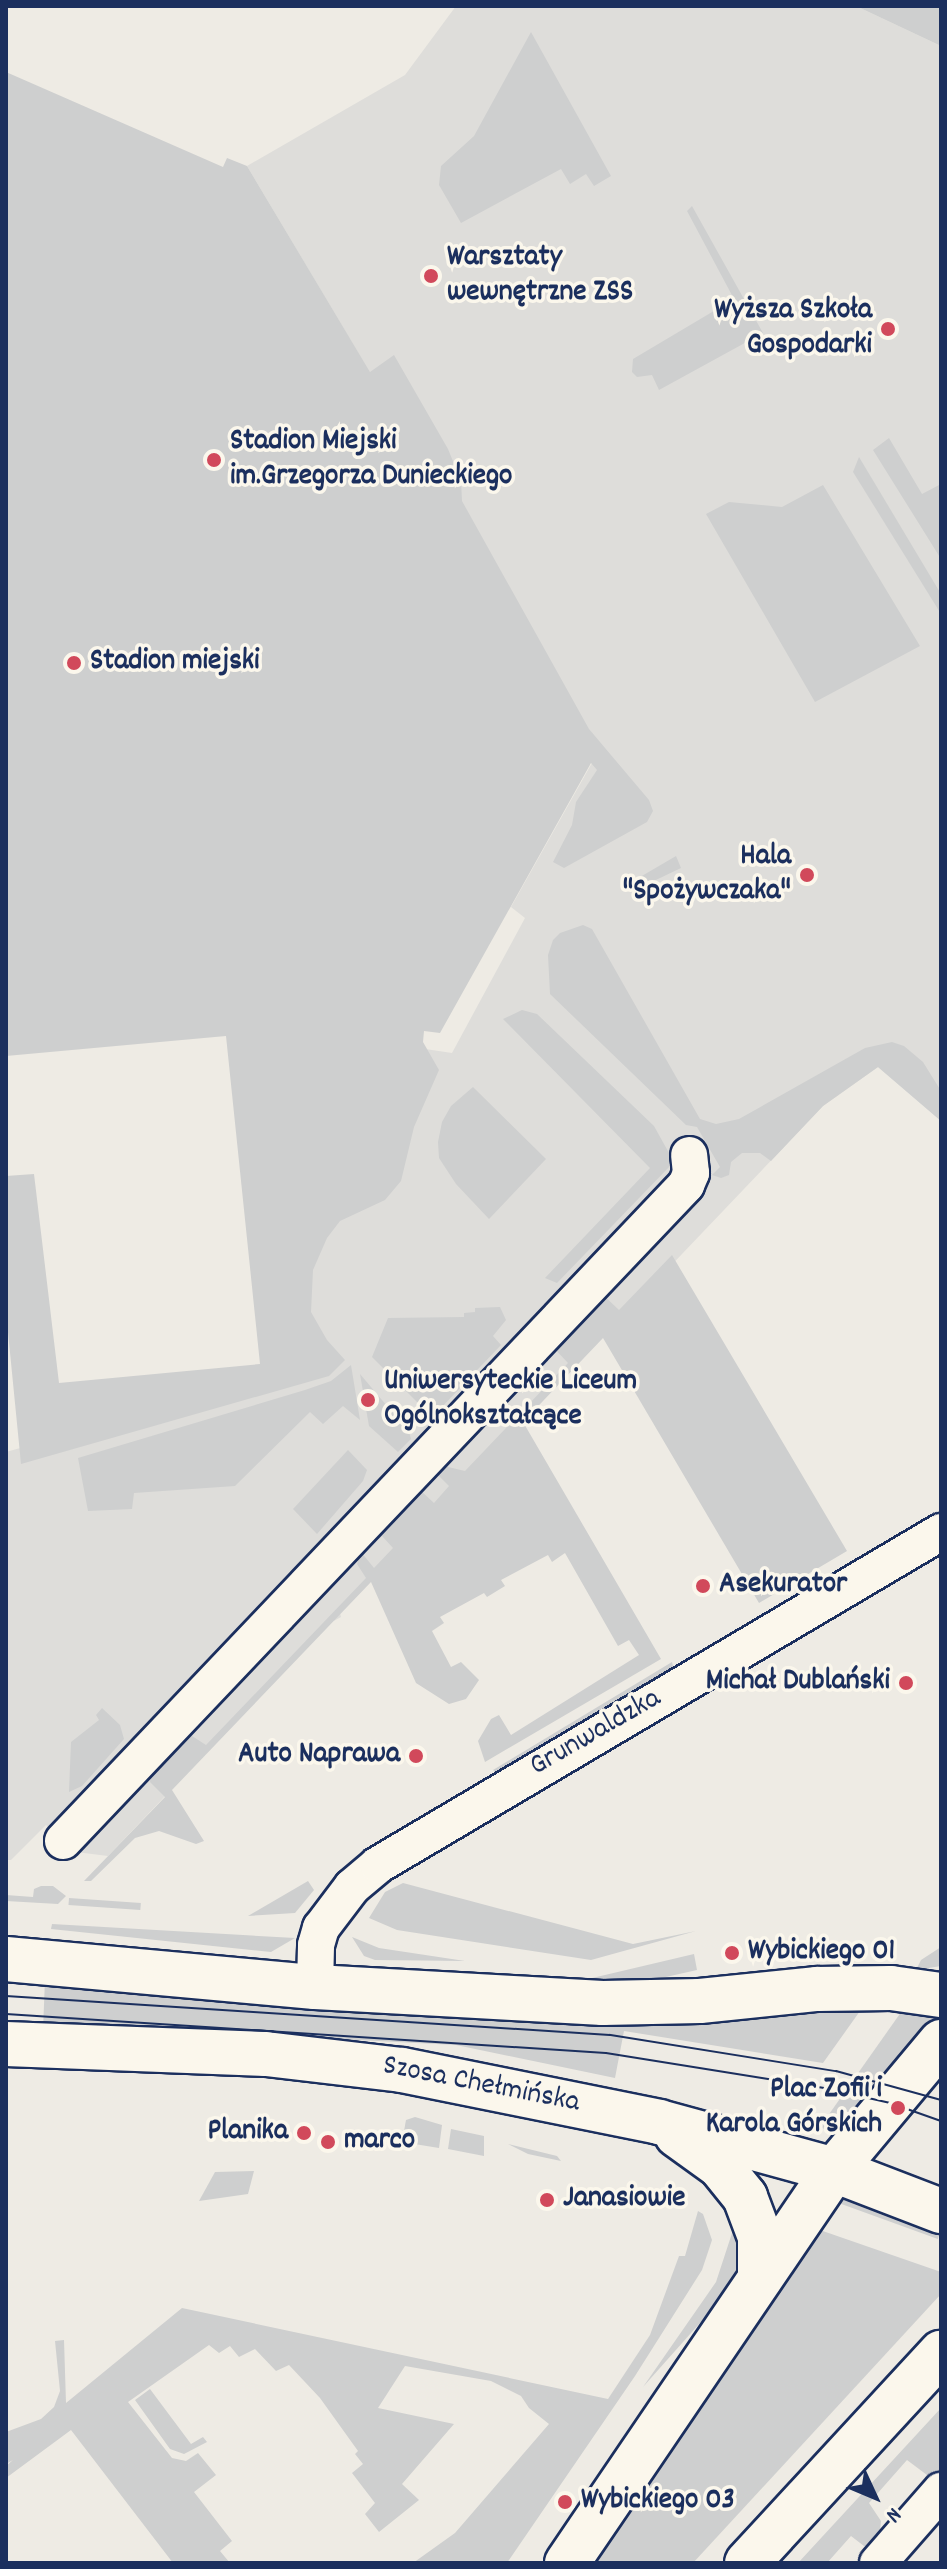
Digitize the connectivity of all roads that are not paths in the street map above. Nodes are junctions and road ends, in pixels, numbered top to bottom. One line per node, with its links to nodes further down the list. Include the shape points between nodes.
1 (689, 1155): 3 (street, via 686,1185)
2 (941, 1532): 5 (street, Grunwaldzka, via 378,1865 352,1887 321,1928)
3 (63, 1841)
4 (13, 1953): 5 (main road)
5 (315, 1987): 6 (main road, via 603,2003 700,2001 817,1989 891,1988)
6 (941, 1995)
7 (941, 2042): 10 (main road)
8 (6, 2044): 9 (main road, Szosa Chełmińska, via 266,2054 370,2065)
9 (659, 2122): 10 (main road, Szosa Chełmińska); 12 (main road, via 720,2166 745,2197 760,2237)
10 (834, 2170): 11 (main road, Szosa Chełmińska); 12 (main road)
11 (941, 2211)
12 (760, 2278): 15 (main road)
13 (941, 2353): 16 (main road)
14 (941, 2491): 17 (street)
15 (567, 2563)
16 (747, 2563)
17 (878, 2563)

